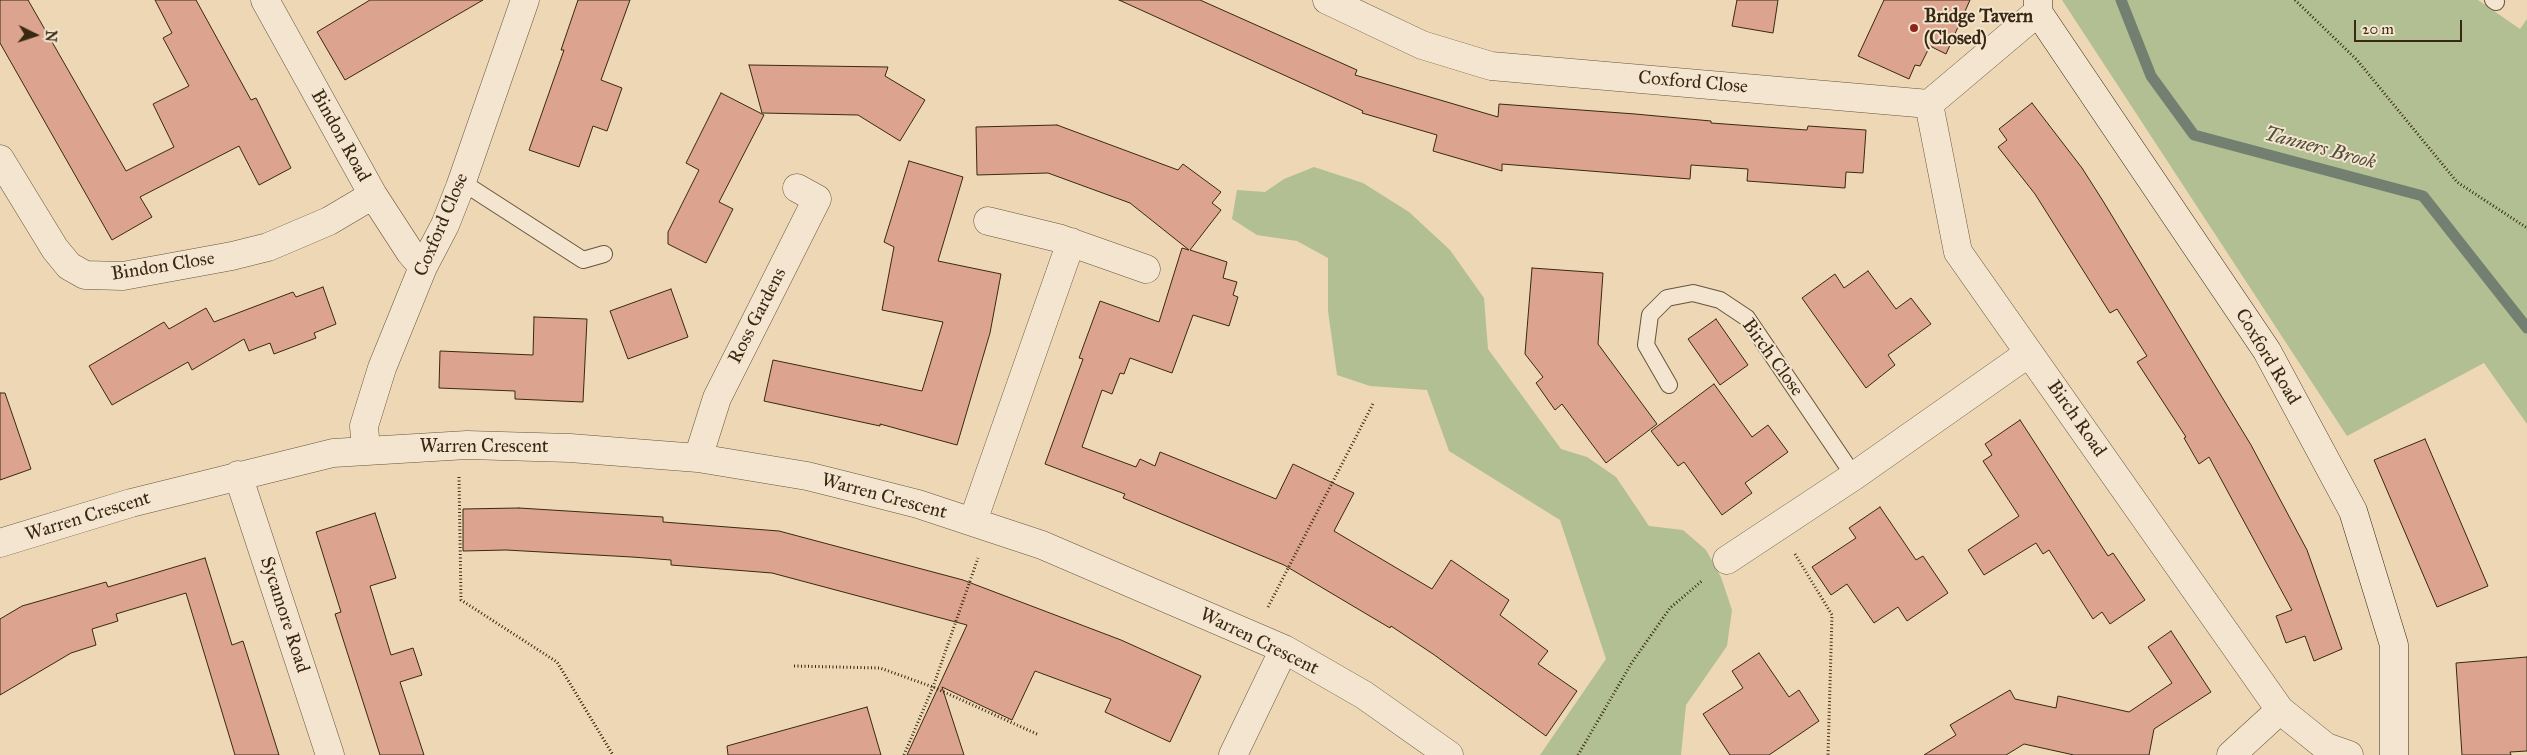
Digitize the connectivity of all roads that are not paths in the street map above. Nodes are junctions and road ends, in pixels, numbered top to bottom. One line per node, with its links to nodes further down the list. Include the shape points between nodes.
1 (265, 0): 9 (street, Bindon Road)
2 (525, 0): 7 (street, Coxford Close)
3 (1327, 0): 5 (street, Coxford Close, via 1422,45 1491,66)
4 (2038, 6): 5 (street); 31 (street, Coxford Road, via 2267,351 2353,511 2394,645)
5 (1929, 104): 15 (street, Birch Road, via 1958,252)
6 (0, 159): 9 (street, Bindon Close, via 68,266 94,276 123,276 268,247 329,221)
7 (462, 182): 12 (lane, via 583,260); 13 (street, Coxford Close)
8 (797, 188): 18 (street, Ross Gardens, via 817,199 717,398)
9 (373, 195): 13 (street, Bindon Road)
10 (988, 221): 11 (street)
11 (1071, 242): 14 (street); 21 (street, Warren Crescent)
12 (604, 254)
13 (423, 267): 17 (street, Coxford Close, via 369,406 364,426)
14 (1146, 269)
15 (2029, 353): 20 (street); 25 (street, Birch Road)
16 (1669, 385): 20 (lane, Birch Close, via 1646,345 1650,315 1667,298 1693,293 1720,300 1747,318)
17 (366, 450): 18 (street, Warren Crescent, via 458,445 570,448); 19 (street, Warren Crescent)
18 (698, 458): 21 (street, Warren Crescent, via 806,476 918,504)
19 (238, 475): 22 (street, Warren Crescent, via 131,503); 26 (street, Sycamore Road)
20 (1854, 476): 23 (street)
21 (981, 524): 24 (street, Warren Crescent, via 1094,565)
22 (0, 544)
23 (1727, 560)
24 (1284, 649): 27 (street); 28 (street, Warren Crescent, via 1364,696)
25 (2280, 710): 29 (street); 30 (street, Birch Road, via 2326,747)
26 (330, 755)
27 (1233, 755)
28 (1449, 755)
29 (2231, 755)
30 (2349, 755)
31 (2394, 755)

